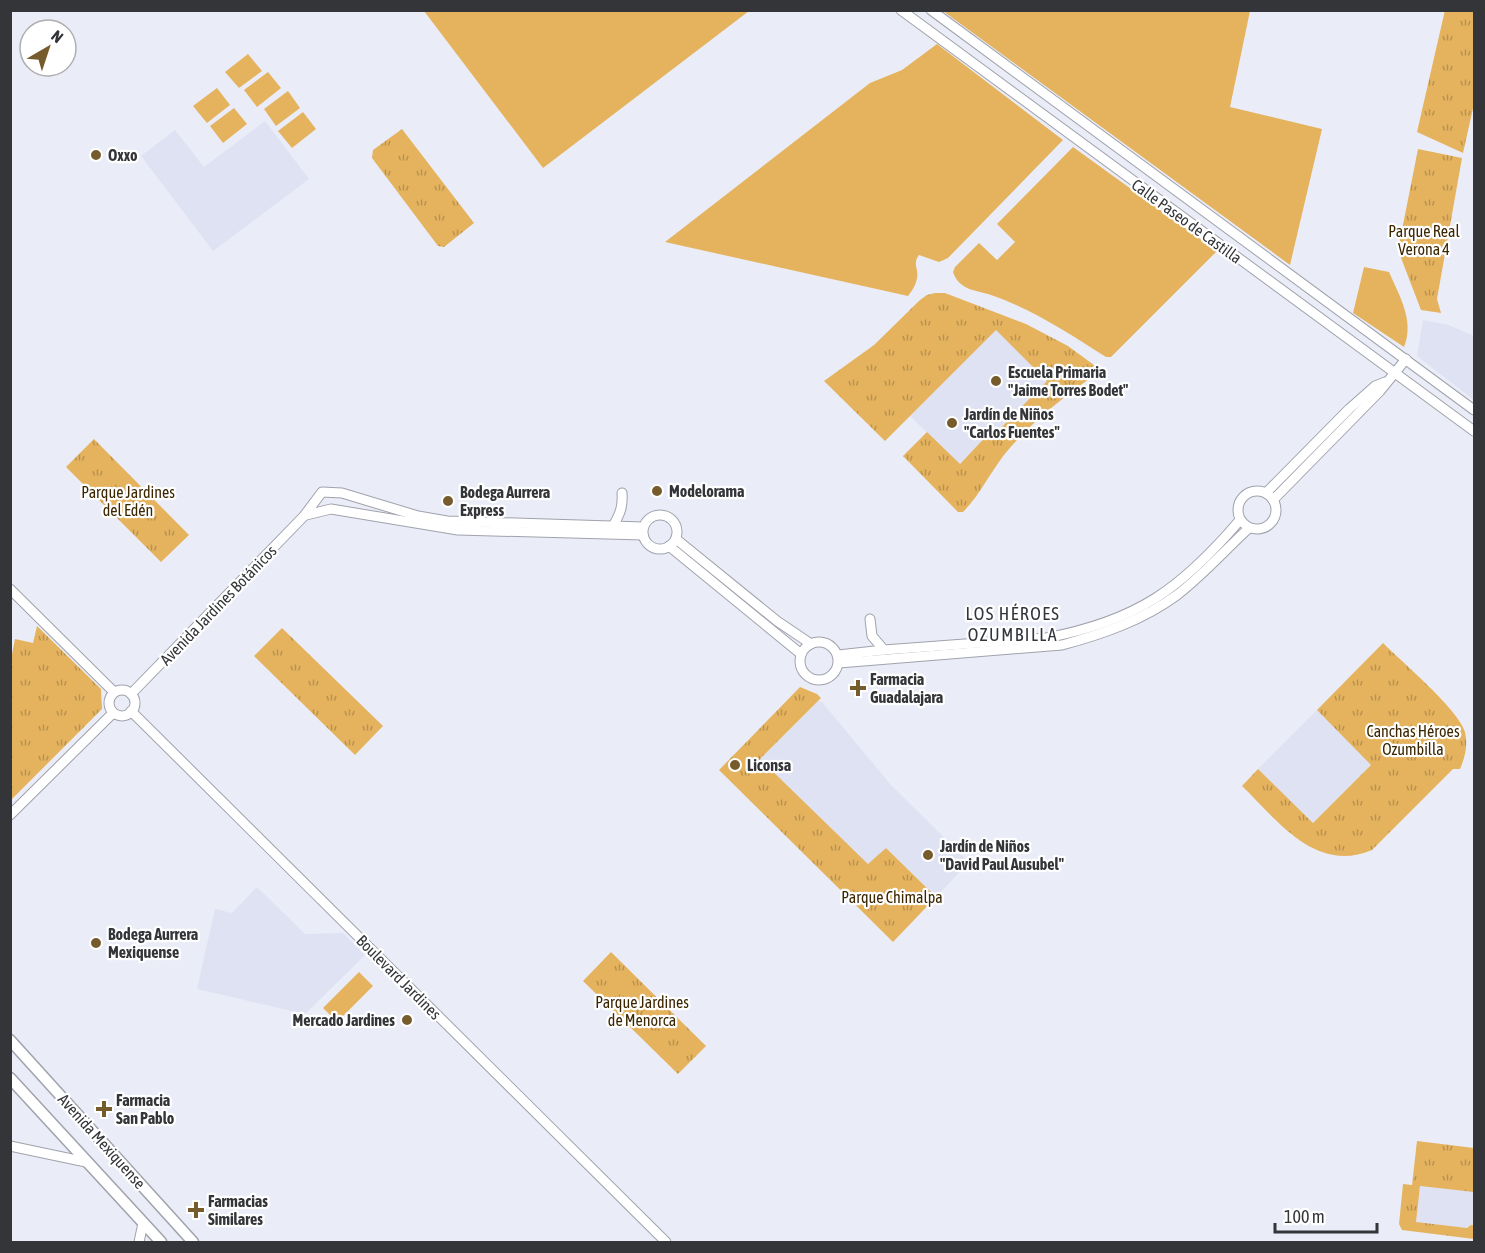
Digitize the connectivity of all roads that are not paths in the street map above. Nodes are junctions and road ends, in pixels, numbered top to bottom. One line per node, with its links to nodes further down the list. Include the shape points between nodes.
1 (901, 10): 4 (street, Calle Paseo de Castilla)
2 (931, 10): 3 (street, Calle Paseo de Castilla)
3 (1238, 237): 4 (street); 5 (street, Calle Paseo de Castilla)
4 (1227, 250): 7 (street, Calle Paseo de Castilla)
5 (1392, 349): 6 (street, Calle Paseo de Castilla); 7 (street, via 1389,356)
6 (1406, 358): 8 (street, Calle Paseo de Castilla); 9 (street)
7 (1378, 360): 9 (street, Calle Paseo de Castilla)
8 (1423, 371): 10 (street, via 1410,375); 11 (street, Calle Paseo de Castilla)
9 (1395, 372): 10 (street, Calle Paseo de Castilla); 14 (street)
10 (1412, 385): 12 (street, Calle Paseo de Castilla)
11 (1474, 410)
12 (1474, 431)
13 (622, 493): 19 (street, via 623,505)
14 (1269, 497): 18 (street, via 1258,491 1243,496 1237,512); 20 (street, via 1275,514 1273,521 1258,530)
15 (378, 504): 16 (street, Avenida Jardines Botánicos, via 322,492); 17 (street); 19 (street, Avenida Jardines Botánicos, via 447,521)
16 (304, 516): 17 (street, via 331,509); 30 (street, Avenida Jardines Botánicos)
17 (372, 516): 21 (street, via 458,530)
18 (1240, 520): 20 (street); 26 (street, via 1186,577 1154,600 1114,619 1046,638)
19 (613, 526): 21 (street, Avenida Jardines Botánicos)
20 (1249, 528): 28 (street, via 1177,595 1138,619 1083,640 1062,645)
21 (643, 531): 22 (street, via 654,548 662,549); 22 (street, via 648,519 664,515 677,528)
22 (672, 543): 25 (street); 27 (street)
23 (10, 589): 29 (street)
24 (870, 619): 26 (street, via 872,636)
25 (810, 644): 27 (street); 28 (street, via 827,644)
26 (884, 650): 28 (street)
27 (801, 654): 28 (street, via 805,675 820,681 836,672)
28 (838, 659)
29 (114, 692): 30 (street, via 123,690); 32 (street, via 109,700)
30 (131, 694): 31 (street, via 135,704)
31 (131, 711): 32 (street, via 122,716); 42 (street, Boulevard Jardines)
32 (114, 712): 33 (street)
33 (10, 815)
34 (10, 1040): 41 (main road, Avenida Mexiquense)
35 (10, 1078): 37 (main road, Avenida Mexiquense)
36 (10, 1146): 37 (street)
37 (86, 1162): 38 (main road, Avenida Mexiquense)
38 (143, 1223): 39 (street); 40 (main road, Avenida Mexiquense)
39 (139, 1242)
40 (161, 1242)
41 (193, 1242)
42 (666, 1242)

